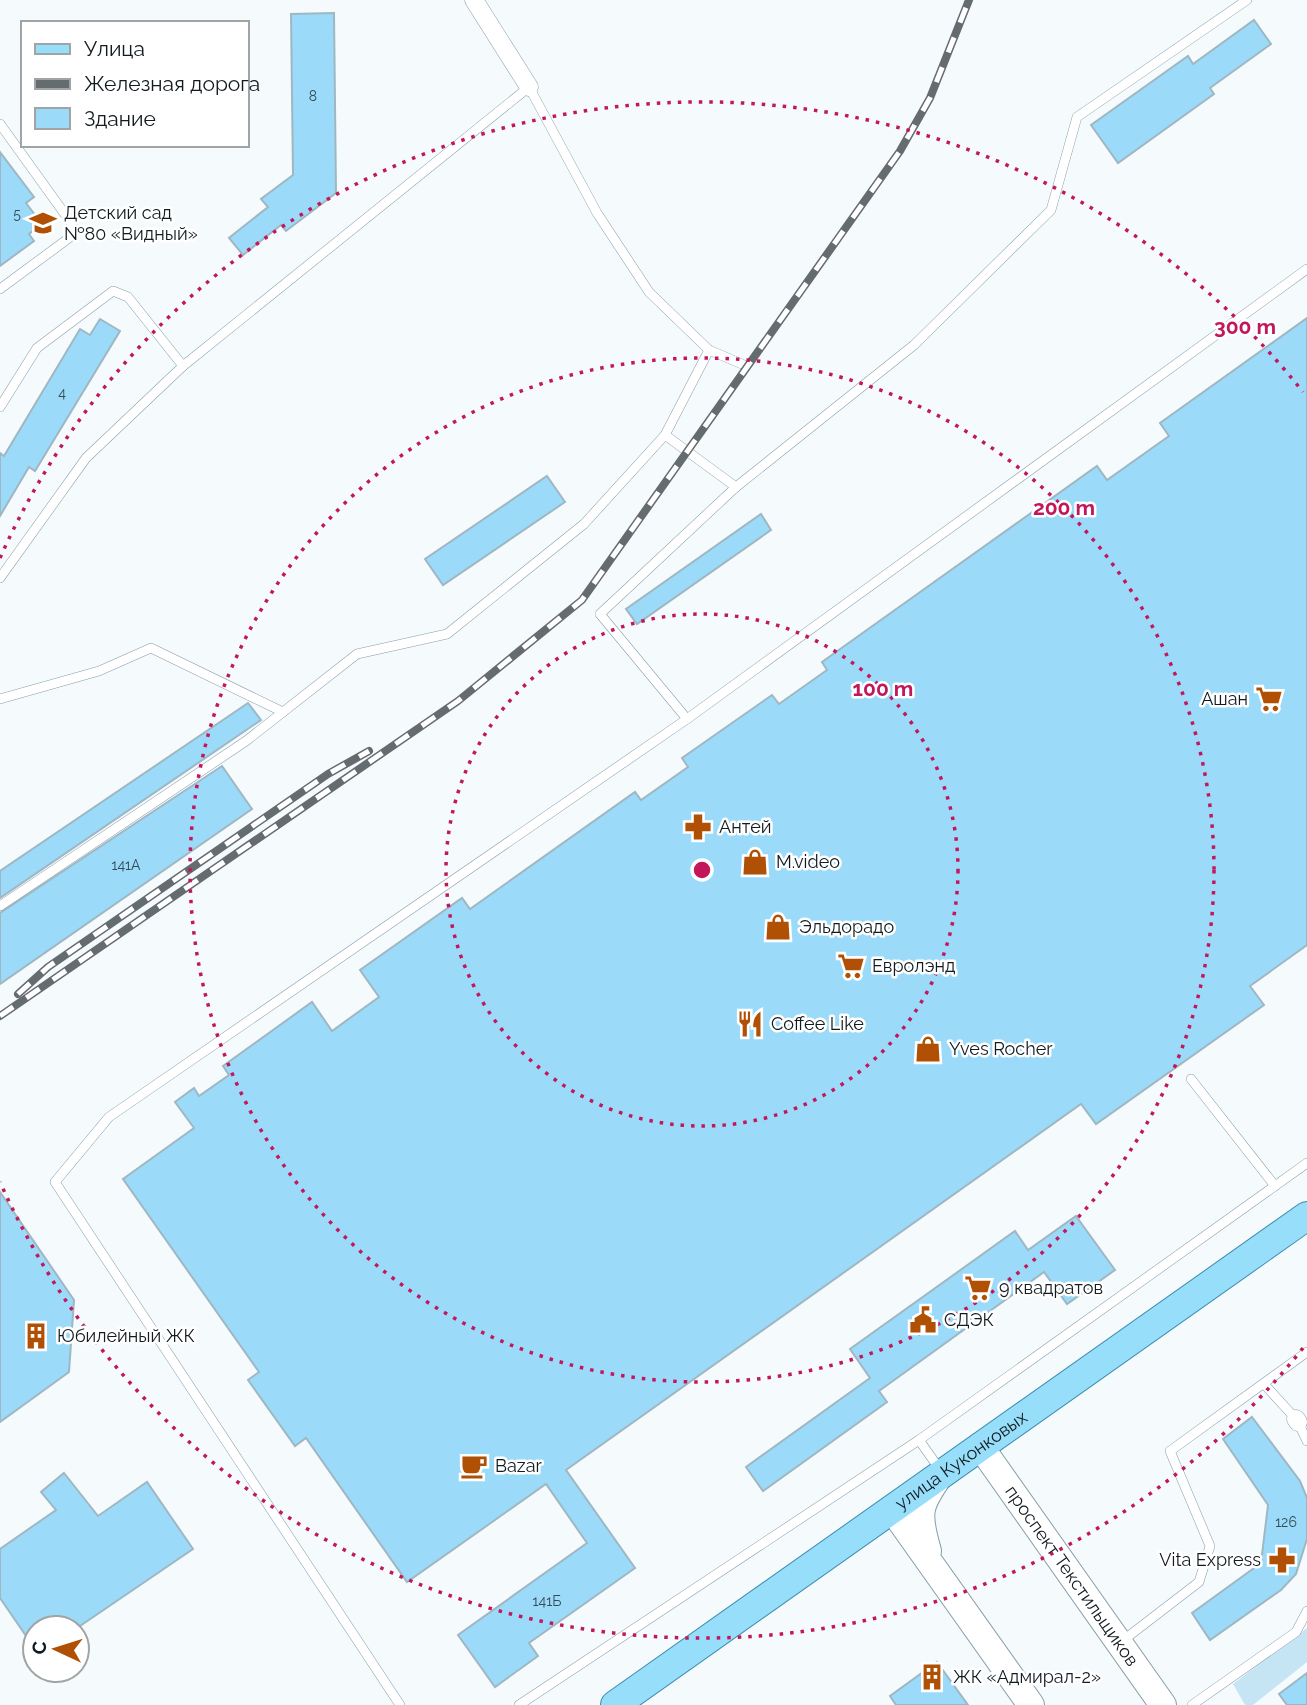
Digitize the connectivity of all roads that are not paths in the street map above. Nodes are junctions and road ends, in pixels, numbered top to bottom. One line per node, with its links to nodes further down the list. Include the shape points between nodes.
1 (474, 0): 3 (street)
2 (1247, 0): 12 (lane, via 1077,117 1051,210 914,345)
3 (529, 87): 7 (lane, via 597,213 649,292); 9 (lane)
4 (0, 124): 6 (lane, via 72,224 69,238)
5 (1307, 270): 16 (lane)
6 (0, 289)
7 (709, 350): 8 (lane); 11 (lane)
8 (742, 364)
9 (183, 366): 10 (lane, via 128,297 113,291 37,348); 13 (lane, via 86,458)
10 (0, 407)
11 (665, 435): 12 (lane); 15 (lane, via 584,524 447,634 357,654)
12 (736, 487): 16 (lane, via 600,614)
13 (0, 578)
14 (0, 699): 15 (lane, via 99,671 151,648)
15 (283, 712): 17 (lane)
16 (687, 719): 32 (lane, via 109,1117 55,1182)
17 (0, 906)
18 (1191, 1079): 20 (lane)
19 (1307, 1163): 20 (lane)
20 (1275, 1186): 25 (lane)
21 (1307, 1216): 27 (main road, улица Куконковых)
22 (1307, 1239): 27 (main road, улица Куконковых)
23 (1307, 1352): 24 (lane)
24 (1264, 1384): 26 (lane, via 1297,1421); 31 (lane, via 1170,1451 1210,1546 1199,1582)
25 (919, 1440): 28 (lane); 33 (lane)
26 (1307, 1441)
27 (985, 1453): 28 (main road, улица Куконковых); 31 (main road, проспект Текстильщиков)
28 (947, 1479): 29 (main road, улица Куконковых); 34 (main road, улица Куконковых)
29 (912, 1515): 35 (main road, улица Куконковых); 36 (main road, via 932,1563)
30 (1307, 1611): 38 (lane, via 1296,1632)
31 (1119, 1643): 37 (main road, проспект Текстильщиков)
32 (400, 1705)
33 (519, 1705)
34 (615, 1705)
35 (642, 1705)
36 (1031, 1705)
37 (1163, 1705)
38 (1192, 1705)

